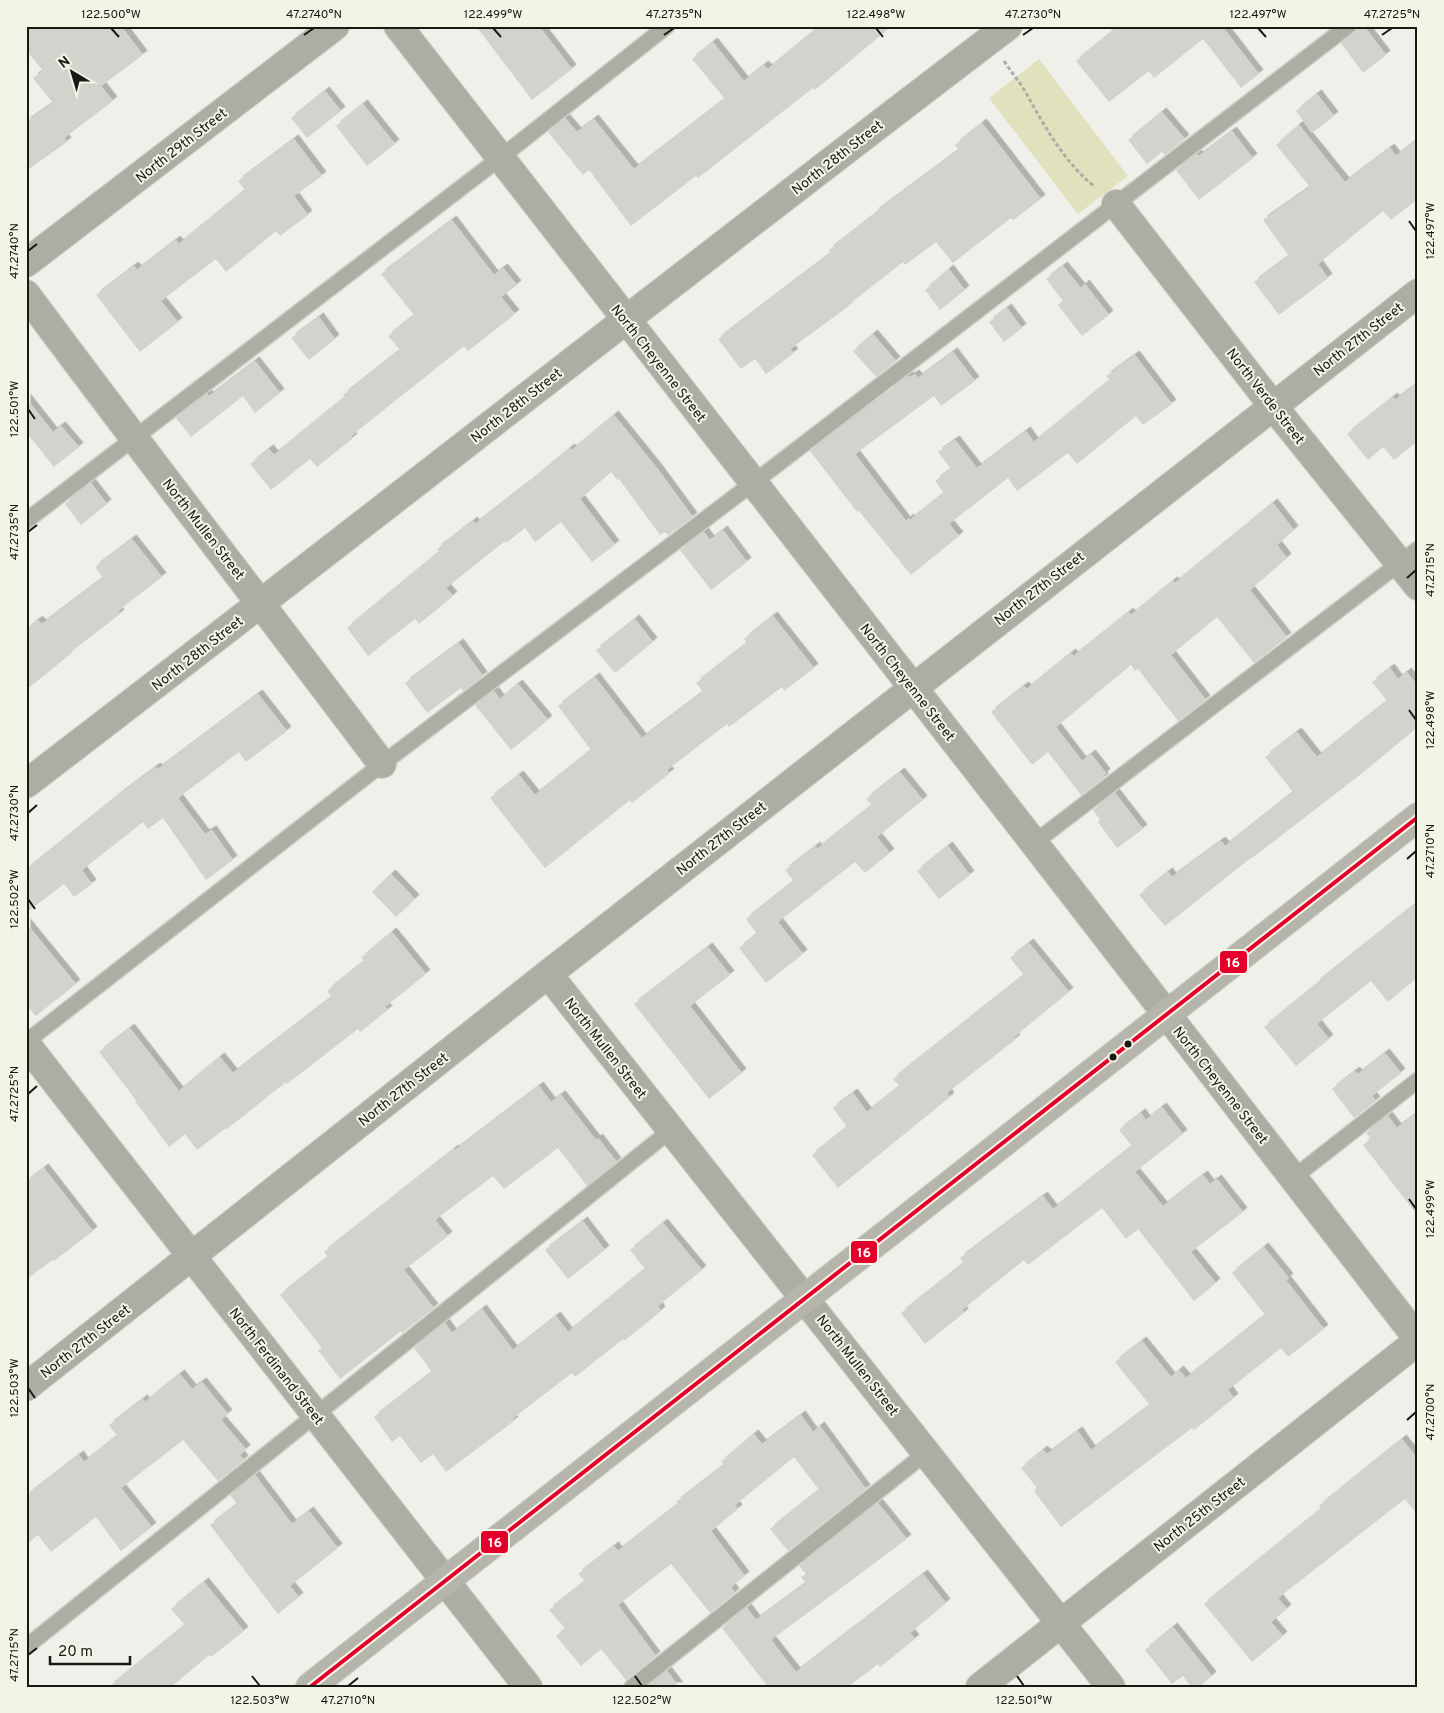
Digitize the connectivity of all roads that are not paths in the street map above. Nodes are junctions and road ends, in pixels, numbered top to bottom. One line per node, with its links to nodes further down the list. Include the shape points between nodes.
1 (335, 26): 8 (street, North 29th Street)
2 (398, 26): 6 (street, North Cheyenne Street)
3 (667, 26): 6 (lane)
4 (1348, 26): 7 (lane)
5 (993, 31): 11 (street, North 28th Street)
6 (500, 158): 11 (street, North Cheyenne Street); 13 (lane)
7 (1116, 204): 12 (street, North Verde Street); 14 (lane)
8 (26, 263)
9 (1418, 293): 12 (street, North 27th Street)
10 (26, 294): 13 (street, North Mullen Street)
11 (626, 319): 14 (street, North Cheyenne Street); 18 (street, North 28th Street)
12 (1273, 406): 16 (street, North Verde Street); 19 (street, North 27th Street)
13 (134, 439): 15 (lane); 18 (street, North Mullen Street)
14 (753, 483): 19 (street, North Cheyenne Street); 20 (lane)
15 (26, 521)
16 (1409, 556): 17 (street, North Verde Street); 23 (lane)
17 (1418, 586)
18 (262, 604): 20 (street, North Mullen Street); 21 (street, North 28th Street)
19 (912, 688): 23 (street, North Cheyenne Street); 24 (street, North 27th Street)
20 (382, 764): 26 (lane)
21 (26, 784)
22 (1418, 817): 25 (street)
23 (1034, 843): 25 (street, North Cheyenne Street)
24 (548, 974): 28 (street, North Mullen Street); 30 (street, North 27th Street)
25 (1165, 1014): 29 (street, North Cheyenne Street); 31 (street)
26 (26, 1043): 30 (street, North Ferdinand Street)
27 (1418, 1080): 29 (lane)
28 (671, 1130): 31 (street, North Mullen Street); 34 (lane)
29 (1292, 1178): 32 (street, North Cheyenne Street)
30 (192, 1257): 33 (street, North 27th Street); 34 (street, North Ferdinand Street)
31 (805, 1298): 35 (street, North Mullen Street); 36 (street)
32 (1418, 1340): 37 (street, North 25th Street)
33 (26, 1387)
34 (316, 1415): 36 (street, North Ferdinand Street); 38 (lane)
35 (926, 1453): 37 (street, North Mullen Street); 41 (lane)
36 (445, 1580): 39 (street); 40 (street, North Ferdinand Street)
37 (1061, 1624): 42 (street, North 25th Street); 43 (street, North Mullen Street)
38 (26, 1648)
39 (310, 1687)
40 (528, 1687)
41 (632, 1687)
42 (980, 1687)
43 (1110, 1687)

